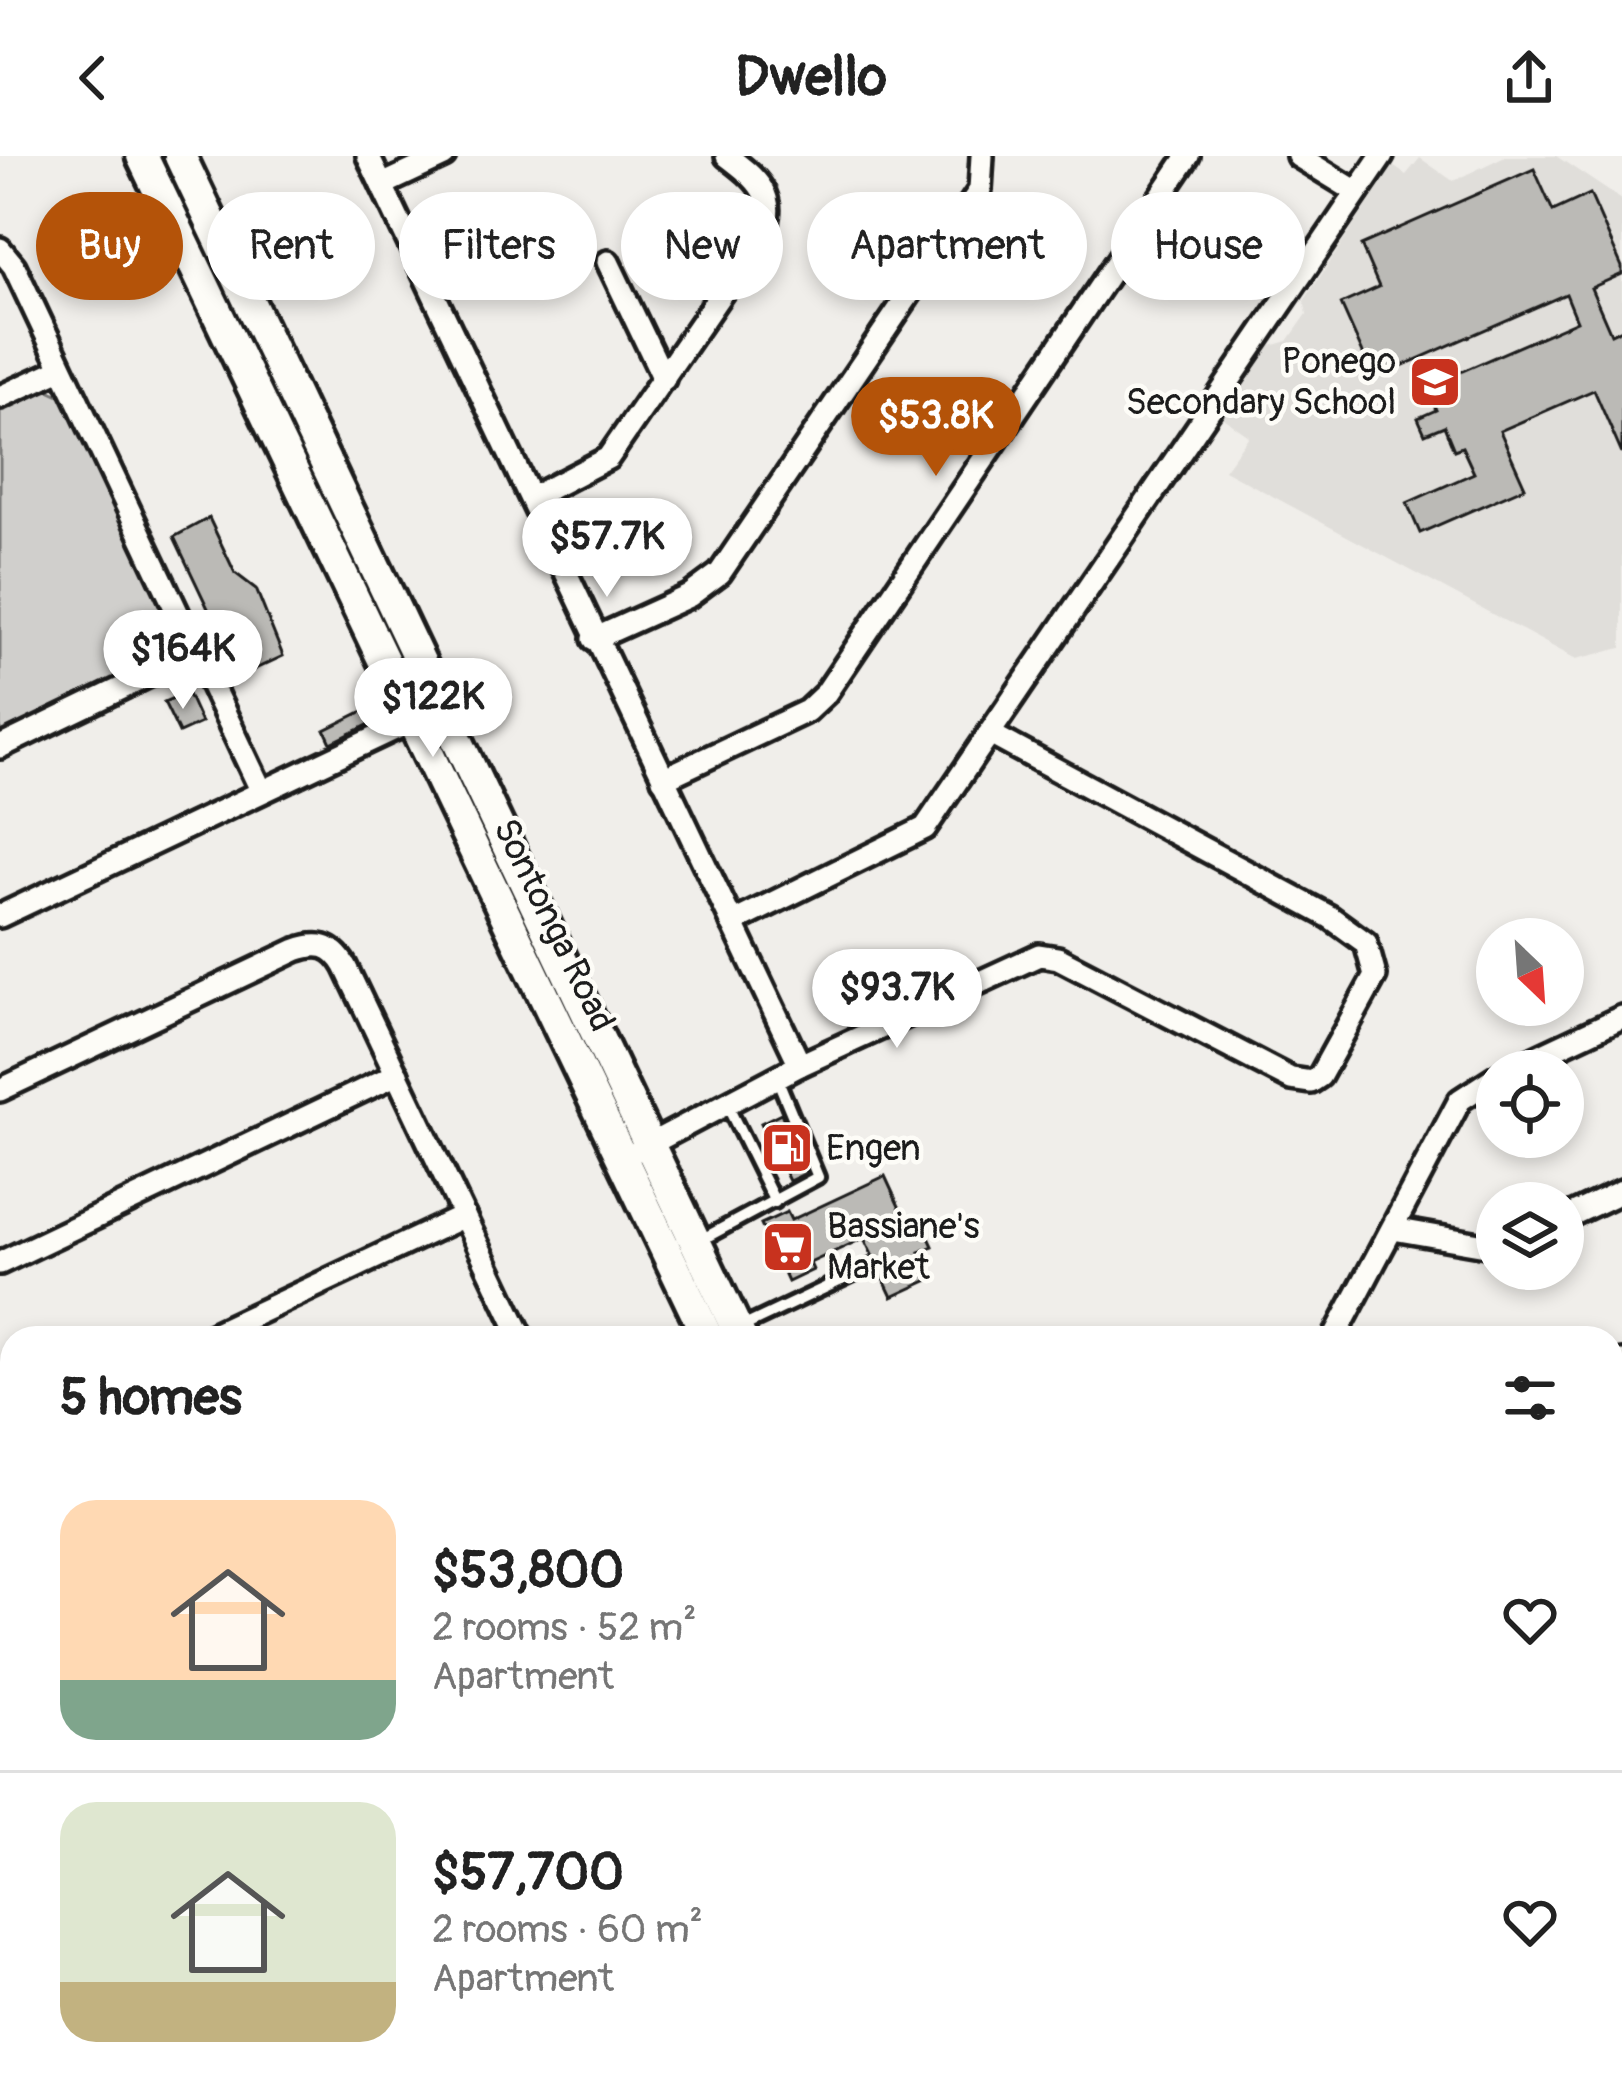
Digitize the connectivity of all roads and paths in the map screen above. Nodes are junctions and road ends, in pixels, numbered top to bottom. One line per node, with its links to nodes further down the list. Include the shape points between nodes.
1 (142, 156): 21 (main road, Sontonga Road)
2 (180, 156): 20 (main road, Sontonga Road)
3 (368, 156): 10 (street)
4 (444, 156): 10 (street)
5 (727, 156): 15 (street, via 760,184 767,222)
6 (982, 156): 18 (street, via 980,190 719,573)
7 (1188, 156): 24 (street, via 826,693 807,711)
8 (1298, 156): 11 (street)
9 (1382, 156): 11 (street)
10 (382, 185): 17 (street)
11 (1357, 193): 22 (street)
12 (0, 249): 14 (street)
13 (608, 262): 15 (street)
14 (61, 368): 16 (street); 19 (street)
15 (664, 379): 17 (street, via 604,461)
16 (0, 397)
17 (531, 498): 18 (street)
18 (594, 639): 24 (street)
19 (196, 652): 23 (street); 25 (street)
20 (443, 706): 21 (street); 36 (main road, Sontonga Road)
21 (411, 722): 25 (street); 37 (main road, Sontonga Road)
22 (992, 735): 27 (street, via 925,828); 30 (street, via 1356,933 1372,954 1375,976 1329,1061 1320,1076 1301,1083 1039,955)
23 (0, 747)
24 (663, 779): 27 (street)
25 (261, 790): 26 (street)
26 (0, 916)
27 (732, 922): 30 (street)
28 (1622, 1017): 29 (street)
29 (1552, 1050)
30 (800, 1066): 32 (street)
31 (397, 1074): 33 (street, via 339,955 321,945); 41 (street); 45 (street)
32 (777, 1078): 35 (street); 39 (lane, via 818,1175)
33 (0, 1090)
34 (1476, 1090): 42 (street, via 1460,1100)
35 (728, 1105): 36 (street); 39 (lane)
36 (652, 1144): 37 (street); 43 (main road, Sontonga Road)
37 (622, 1159): 49 (main road, Sontonga Road)
38 (1622, 1191): 40 (street)
39 (775, 1202): 43 (lane)
40 (1584, 1209)
41 (464, 1216): 47 (street); 48 (street)
42 (1393, 1229): 44 (street); 52 (street)
43 (696, 1243): 50 (main road, Sontonga Road)
44 (1476, 1243)
45 (0, 1263)
46 (871, 1266): 51 (lane)
47 (230, 1326)
48 (516, 1326)
49 (724, 1326)
50 (726, 1326)
51 (748, 1326)
52 (1340, 1326)

